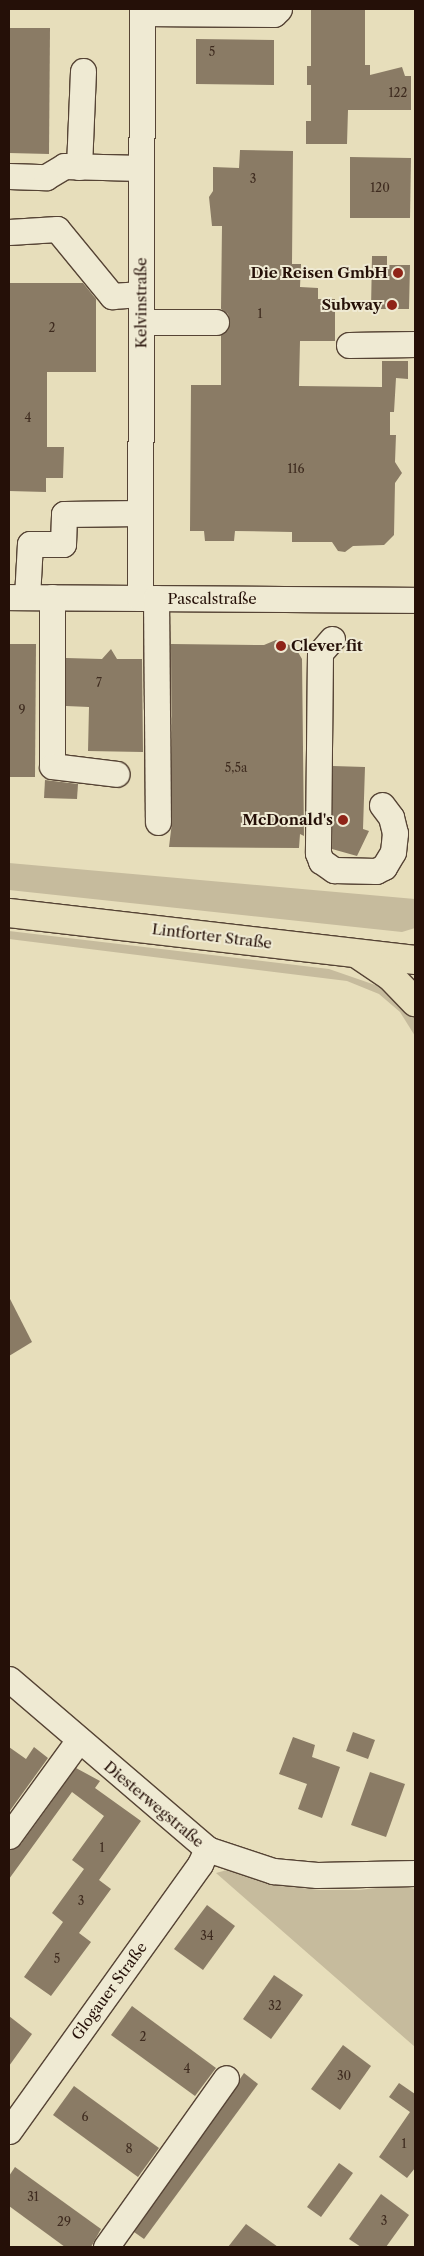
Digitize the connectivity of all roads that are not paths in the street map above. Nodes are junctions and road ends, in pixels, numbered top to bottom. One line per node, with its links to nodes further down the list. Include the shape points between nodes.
1 (278, 9): 2 (street, via 274,14)
2 (142, 11): 5 (street, Kelvinstraße)
3 (83, 71): 4 (street)
4 (79, 167): 5 (street); 6 (street, via 64,166 46,177)
5 (141, 168): 8 (street, Kelvinstraße)
6 (9, 176)
7 (9, 232): 8 (street, via 57,229 112,296)
8 (141, 294): 9 (street, Kelvinstraße)
9 (141, 322): 10 (street); 13 (street, Kelvinstraße)
10 (216, 322)
11 (415, 344): 12 (street)
12 (349, 345)
13 (140, 513): 14 (street, via 64,514 63,544 30,544); 16 (street, Kelvinstraße)
14 (18, 597): 15 (street, Pascalstraße)
15 (52, 597): 16 (street, Pascalstraße); 19 (street, via 52,766)
16 (148, 598): 17 (street, Pascalstraße); 21 (street, Kelvinstraße)
17 (415, 600)
18 (332, 639): 20 (street, via 320,653 318,853 321,861 334,870 376,871 384,867 393,852 395,833 391,817)
19 (117, 774)
20 (382, 805)
21 (158, 822)
22 (9, 913): 23 (main road, Lintforter Straße)
23 (356, 954): 24 (main road, Lintforter Straße); 25 (main road, via 390,977)
24 (415, 960)
25 (415, 1002)
26 (9, 1679): 27 (street, Diesterwegstraße)
27 (78, 1741): 28 (street); 29 (street, Diesterwegstraße)
28 (9, 1836)
29 (207, 1849): 30 (street, Diesterwegstraße, via 282,1872 317,1876); 32 (street, Glogauer Straße, via 200,1864)
30 (415, 1872)
31 (226, 2078): 33 (street)
32 (9, 2131)
33 (106, 2247)

